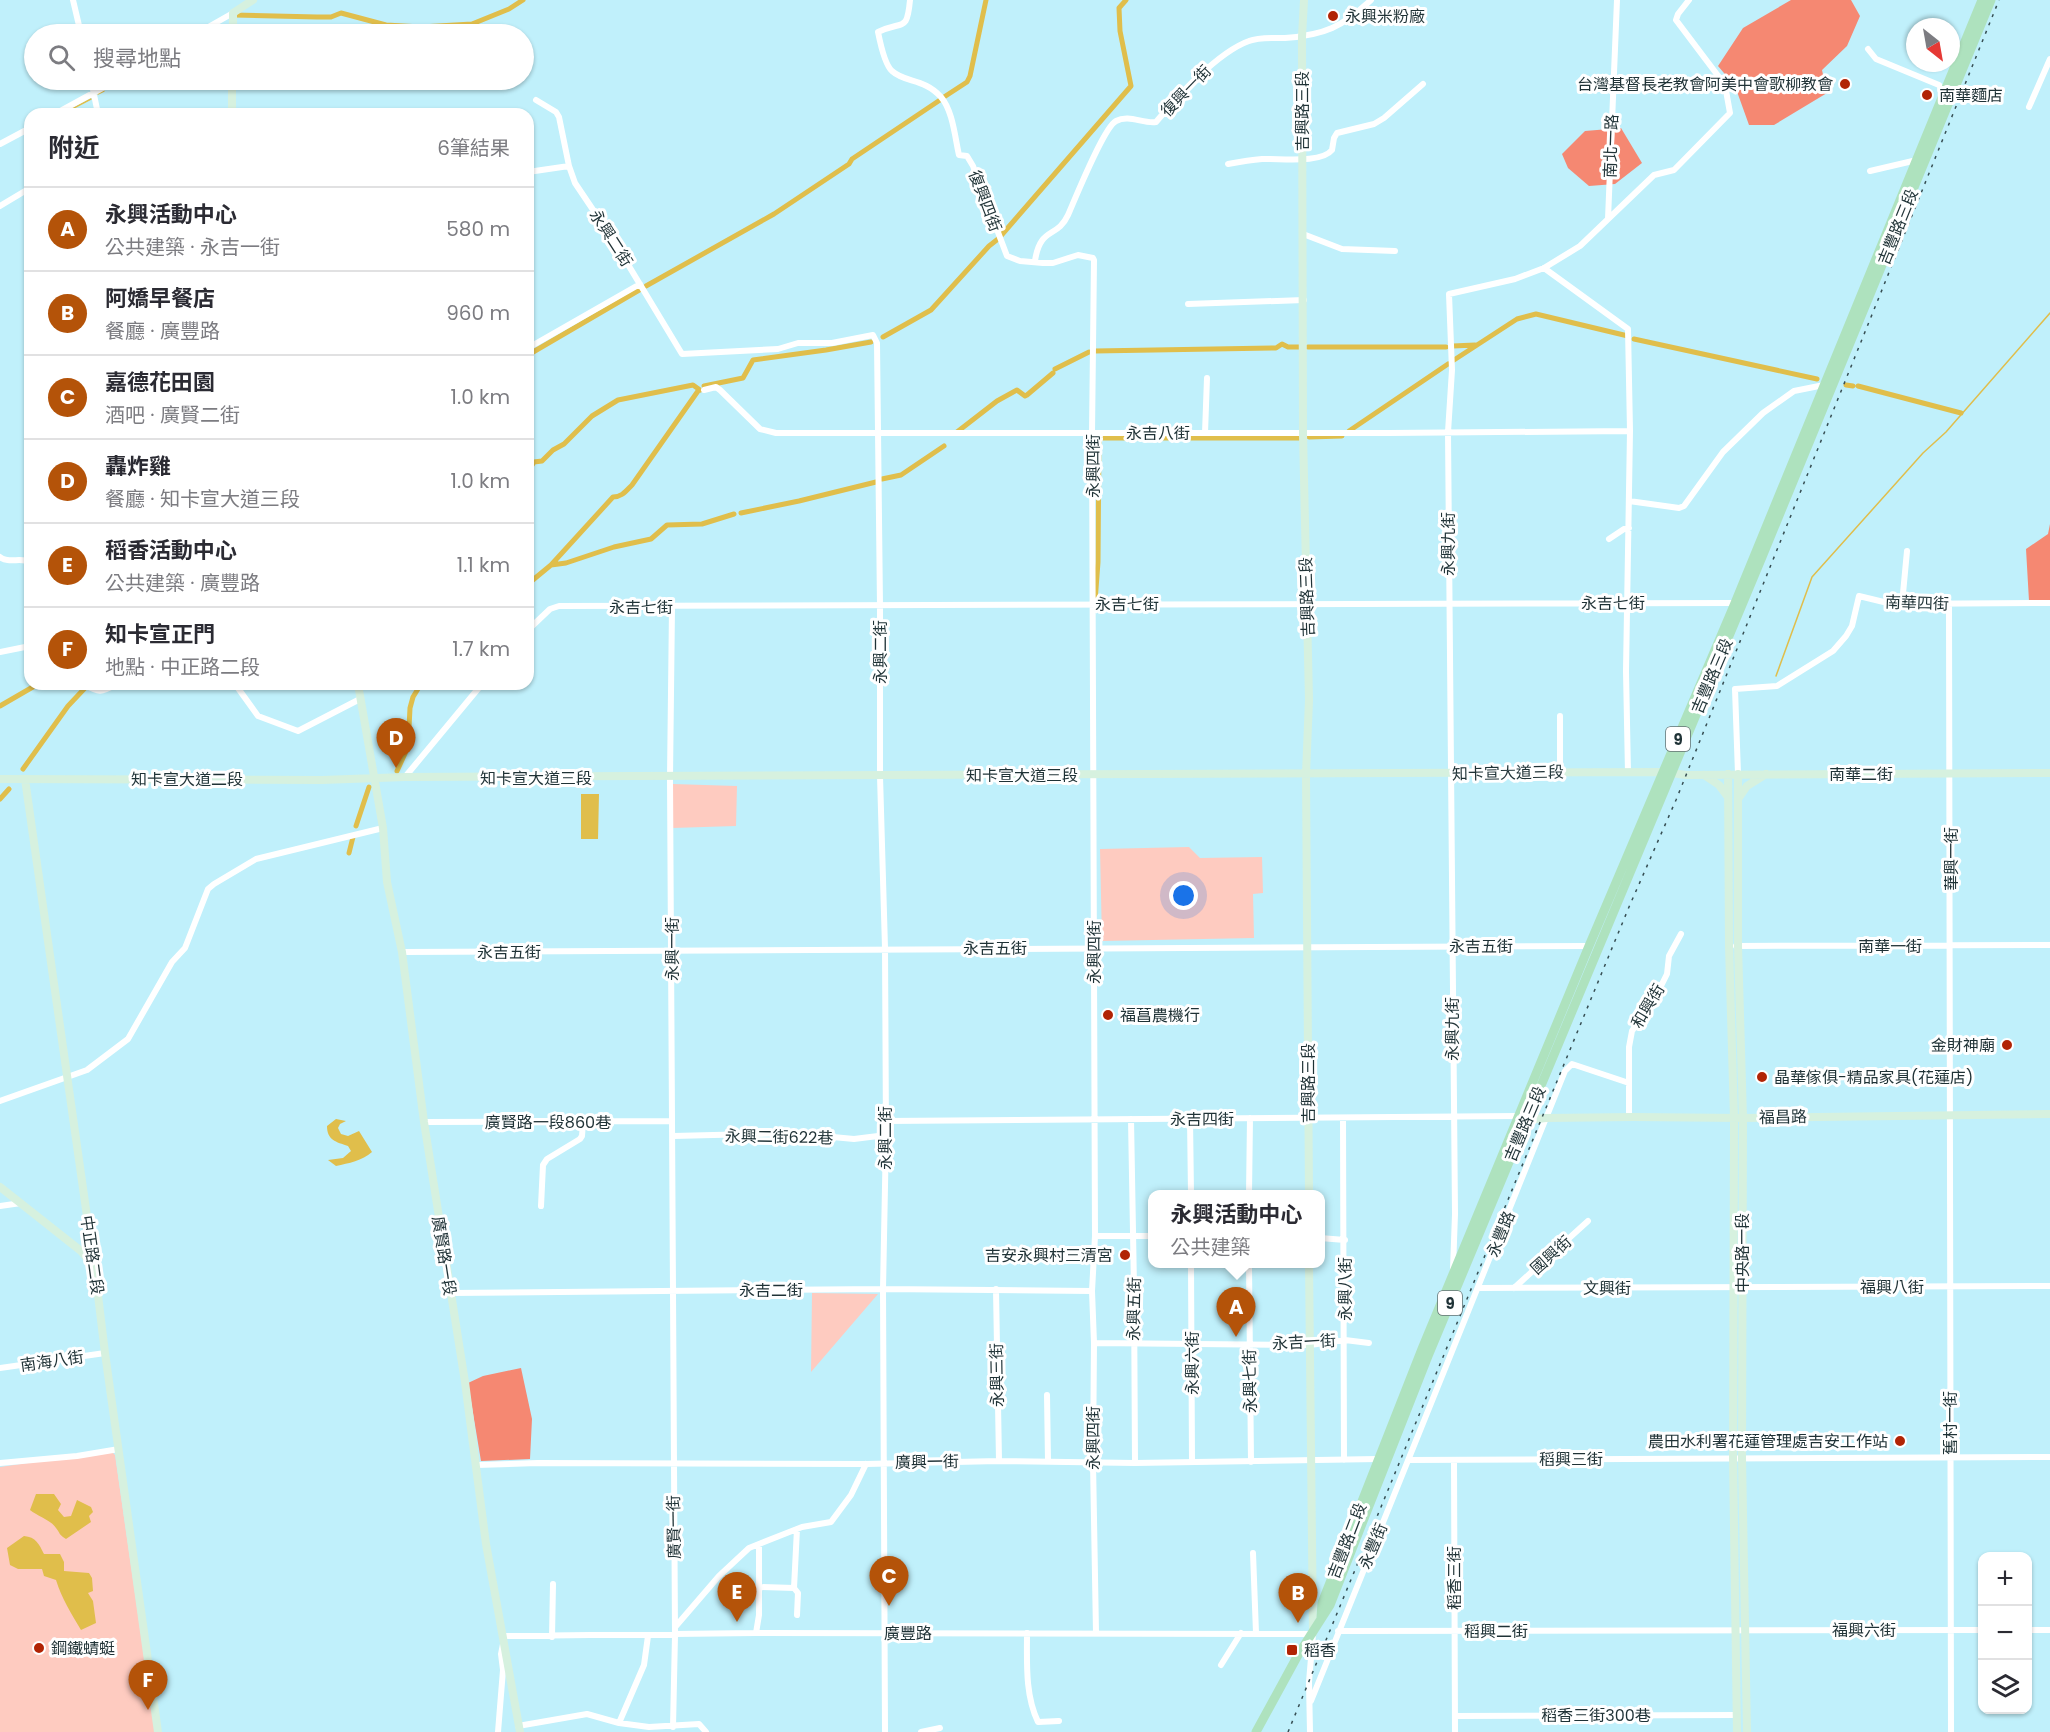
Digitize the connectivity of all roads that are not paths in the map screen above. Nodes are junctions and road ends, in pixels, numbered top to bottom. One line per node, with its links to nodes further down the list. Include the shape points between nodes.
1 (72, 0): 12 (street)
2 (253, 0): 10 (street)
3 (910, 0): 42 (street, 復興四街, via 908,20 878,32 889,66 893,72 930,86 943,99 959,156 967,156 973,166 1007,256)
4 (1304, 0): 15 (street, 吉興路三段)
5 (1371, 0): 15 (street, 復興一街, via 1341,25)
6 (1617, 0): 39 (street, 南北一路)
7 (1689, 0): 39 (street, 永興九街, via 1676,20 1725,84 1730,113 1674,170 1654,175)
8 (1982, 0): 11 (main road, 9)
9 (1991, 0): 11 (main road, 9)
10 (233, 14): 13 (street); 14 (street)
11 (1979, 19): 23 (main road, 吉豐路三段 / 9)
12 (78, 24)
13 (214, 24)
14 (233, 24)
15 (1302, 37): 31 (street, 吉興路三段); 42 (street, 復興一街, via 1251,40 1238,45 1220,57 1156,122 1134,118 1117,120 1111,125 1065,221 1041,240)
16 (1868, 49): 23 (street, via 1876,59 1939,85)
17 (2050, 59): 25 (street)
18 (1423, 84): 31 (street, via 1374,124 1337,133 1329,154)
19 (93, 90): 22 (street)
20 (99, 90): 22 (street)
21 (232, 90): 28 (street)
22 (94, 93): 26 (street); 27 (street)
23 (1948, 95): 32 (main road, 吉豐路三段 / 9); 52 (main road, 吉豐路三段 / 9)
24 (536, 99): 34 (street, 永興二街, via 559,117)
25 (2029, 106)
26 (66, 108)
27 (97, 108)
28 (232, 108)
29 (24, 131): 30 (street)
30 (0, 144)
31 (1303, 159): 33 (street); 40 (street, 吉興路三段)
32 (1917, 160): 36 (street); 50 (main road, 吉豐路三段 / 9)
33 (1228, 164)
34 (569, 166): 35 (street); 45 (street, 永興二街, via 581,193)
35 (534, 171)
36 (1870, 171)
37 (24, 192): 38 (street)
38 (0, 206)
39 (1608, 219): 43 (street, 永興九街, via 1580,246)
40 (1303, 234): 41 (street, via 1342,249); 46 (street, 吉興路三段)
41 (1395, 250)
42 (1035, 261): 44 (street, 復興四街, via 1053,263 1078,255 1093,258)
43 (1544, 268): 53 (street, via 1628,328); 54 (street, 永興九街, via 1449,294 1452,370)
44 (1094, 272): 55 (street, 永興四街)
45 (640, 284): 48 (street); 58 (street, 永興二街, via 682,354 778,349 798,343 832,343 873,335 878,352)
46 (1304, 300): 47 (street); 57 (street, 吉興路三段)
47 (1188, 304)
48 (534, 345)
49 (1207, 378): 56 (street)
50 (1824, 385): 52 (main road, 吉豐路三段 / 9); 59 (street, via 1794,391 1755,419 1723,452 1684,506)
51 (704, 390): 58 (street, 永吉八街, via 716,387 766,431)
52 (1822, 401): 66 (main road, 吉豐路三段 / 9); 83 (main road, 吉豐路三段 / 9)
53 (1630, 431): 54 (street, 永吉八街); 59 (street)
54 (1448, 432): 57 (street, 永吉八街); 72 (street, 永興九街)
55 (1092, 433): 56 (street, 永吉八街); 58 (street, 永吉八街); 68 (street, 永興四街)
56 (1205, 433): 57 (street, 永吉八街)
57 (1303, 434): 71 (street, 吉興路三段)
58 (879, 435): 73 (street, 永興二街)
59 (1629, 501): 60 (street)
60 (1629, 528): 61 (street); 65 (street)
61 (1609, 539)
62 (1907, 551): 69 (street)
63 (0, 557): 64 (street, via 7,561)
64 (24, 559)
65 (1627, 603): 66 (street, 永吉七街); 72 (street, 永吉七街); 85 (street)
66 (1735, 603): 83 (main road, 吉豐路三段 / 9)
67 (2050, 603): 70 (street, 南華四街)
68 (1093, 604): 71 (street, 永吉七街); 73 (street, 永吉七街); 94 (street, 永興四街)
69 (1902, 604): 70 (street, 南華四街); 91 (street, 南華四街, via 1859,596 1852,626 1833,651 1777,686 1735,689)
70 (1950, 604): 93 (street, 華興一街)
71 (1306, 605): 72 (street, 永吉七街); 87 (street, 吉興路三段)
72 (1448, 605): 88 (street, 永興九街)
73 (880, 606): 74 (street, 永吉七街); 95 (street, 永興二街)
74 (672, 607): 75 (street, 永吉七街, via 559,606); 97 (street, 永興一街)
75 (534, 624)
76 (24, 647): 77 (street)
77 (0, 652)
78 (240, 690): 81 (street, via 258,716 298,731)
79 (359, 690): 81 (street, 廣賢路一段)
80 (477, 690): 96 (street)
81 (360, 699): 100 (street, 廣賢路一段)
82 (1560, 716): 84 (street)
83 (1668, 772): 85 (street, 知卡宣大道三段); 89 (street, 南華二街); 108 (main road, 吉豐路三段 / 9); 130 (main road, 吉豐路三段 / 9)
84 (1560, 773): 85 (street, 知卡宣大道三段); 88 (street, 知卡宣大道三段)
85 (1628, 773)
86 (2050, 773): 93 (street, 南華二街)
87 (1306, 774): 88 (street, 知卡宣大道三段); 94 (street, 知卡宣大道三段); 106 (street, 吉興路三段)
88 (1450, 774): 107 (street, 永興九街)
89 (1703, 774): 90 (street, 南華二街); 101 (street)
90 (1728, 774): 91 (street, 南華二街); 101 (street, 中央路一段)
91 (1738, 774): 92 (street, 南華二街); 101 (street, 中央路一段)
92 (1766, 774): 93 (street, 南華二街); 101 (street)
93 (1950, 774): 104 (street, 華興一街)
94 (1094, 775): 95 (street, 知卡宣大道三段); 111 (street, 永興四街)
95 (880, 776): 97 (street, 知卡宣大道三段); 110 (street, 永興二街)
96 (405, 777): 97 (street, 知卡宣大道三段); 100 (street, 知卡宣大道三段)
97 (670, 778): 112 (street, 永興一街)
98 (0, 779): 99 (street, 知卡宣大道二段)
99 (25, 779): 100 (street, 知卡宣大道二段); 114 (street, 中正路二段)
100 (373, 779): 102 (street, 廣賢路一段)
101 (1733, 798): 109 (street, 中央路一段)
102 (383, 828): 113 (street, 廣賢路一段, via 387,882); 114 (street, via 256,859 208,889 185,948 172,962 128,1039 87,1070)
103 (1681, 934): 115 (street, 和興街, via 1657,994 1632,1031)
104 (1951, 945): 105 (street, 南華一街); 109 (street, 南華一街); 118 (street, 華興一街)
105 (2050, 945)
106 (1307, 946): 107 (street, 永吉五街); 111 (street, 永吉五街); 123 (street, 吉興路三段)
107 (1452, 946): 108 (street, 永吉五街); 120 (street, 永興九街)
108 (1589, 946): 119 (main road, 吉豐路三段 / 9)
109 (1734, 946): 126 (street, 中央路一段)
110 (885, 948): 111 (street, 永吉五街); 112 (street, 永吉五街); 132 (street, 永興二街)
111 (1094, 948): 127 (street, 永興四街)
112 (672, 951): 113 (street, 永吉五街); 131 (street, 永興一街)
113 (402, 952): 133 (street, 廣賢路一段)
114 (67, 1079): 116 (street); 150 (street, 中正路二段)
115 (1629, 1083): 121 (street, 和興街); 125 (street, 永豐路, via 1572,1064 1565,1071)
116 (0, 1101)
117 (2050, 1114): 118 (street, 福昌路)
118 (1951, 1115): 126 (street, 福昌路); 155 (street, 舊村一街)
119 (1518, 1116): 120 (street, 永吉四街); 130 (street, 福昌路); 154 (main road, 吉豐路三段 / 9)
120 (1452, 1117): 124 (street, 永吉四街); 154 (street, 永興九街)
121 (1629, 1117): 125 (street, 福昌路); 126 (street, 福昌路)
122 (1250, 1118): 123 (street, 永吉四街); 129 (street, 永吉四街); 139 (street)
123 (1309, 1118): 124 (street, 永吉四街); 140 (street, 吉興路三段)
124 (1343, 1118): 149 (street, 永興八街)
125 (1546, 1118): 130 (street, 福昌路); 158 (street, 永豐路)
126 (1738, 1118): 157 (street, 中央路一段)
127 (1094, 1119): 128 (street, 永吉四街); 132 (street, 永吉四街); 145 (street, 永興四街)
128 (1131, 1119): 129 (street, 永吉四街); 146 (street, 永興五街)
129 (1190, 1119): 138 (street)
130 (1528, 1120): 188 (main road, 吉豐路三段 / 9)
131 (672, 1121): 134 (street, 廣賢路一段860巷); 136 (street, 永興一街)
132 (885, 1121): 135 (street, 永興二街)
133 (424, 1122): 134 (street, 廣賢路一段860巷); 164 (street, 廣賢路一段)
134 (583, 1123): 143 (street, via 580,1139 543,1165)
135 (886, 1135): 136 (street, 永興二街622巷, via 854,1139 790,1133); 160 (street, 永興二街)
136 (673, 1136): 162 (street, 永興一街)
137 (0, 1187): 141 (street)
138 (1191, 1190)
139 (1249, 1190)
140 (1309, 1190)
141 (21, 1202): 142 (street); 150 (street, via 81,1251)
142 (0, 1206)
143 (541, 1206)
144 (1588, 1221): 159 (street, 國興街)
145 (1095, 1236): 146 (street); 163 (street, 永興四街)
146 (1133, 1236): 147 (street); 168 (street, 永興五街)
147 (1148, 1236)
148 (1325, 1238): 149 (street)
149 (1345, 1240): 165 (street, 永興八街)
150 (93, 1266): 172 (street, 中正路二段)
151 (1191, 1268): 169 (street, 永興六街)
152 (1249, 1268): 170 (street, 永興七街)
153 (1309, 1268): 171 (street)
154 (1454, 1273): 188 (main road, 吉豐路三段 / 9)
155 (1950, 1286): 156 (street, 福興八街); 157 (street, 福興八街); 178 (street, 舊村一街)
156 (2050, 1286)
157 (1738, 1287): 159 (street, 文興街); 177 (street, 中央路一段)
158 (1479, 1288): 159 (street, 文興街); 180 (street, 永豐路)
159 (1514, 1288)
160 (883, 1289): 161 (street, 永吉二街); 162 (street, 永吉二街); 191 (street, 永興二街)
161 (996, 1289): 163 (street, 永吉二街); 182 (street, 永興三街)
162 (674, 1291): 164 (street, 永吉二街); 190 (street, 廣賢一街)
163 (1092, 1291): 166 (street, 永興四街)
164 (450, 1293): 194 (street, 廣賢路一段)
165 (1345, 1340): 167 (street, 永吉一街); 171 (street, 永吉一街); 179 (street, 永興八街)
166 (1094, 1343): 168 (street, 永吉一街); 185 (street, 永興四街)
167 (1369, 1343)
168 (1133, 1344): 169 (street, 永吉一街); 192 (street, 永興五街)
169 (1192, 1344): 170 (street, 永吉一街); 186 (street, 永興六街)
170 (1249, 1344): 171 (street, 永吉一街); 187 (street, 永興七街)
171 (1310, 1345): 184 (street)
172 (105, 1353): 173 (street, 南海八街); 175 (street, 中正路二段)
173 (0, 1368)
174 (1047, 1395): 183 (street)
175 (119, 1449): 189 (street); 231 (street, 中正路二段)
176 (2050, 1457): 178 (street, 稻興三街)
177 (1738, 1458): 178 (street, 稻興三街); 181 (street, 稻興三街); 204 (street, 中央路一段); 205 (street, 中央路一段)
178 (1950, 1458): 203 (street, 舊村一街)
179 (1344, 1460): 184 (street, 廣興一街); 188 (street, 廣興一街)
180 (1409, 1460): 181 (street, 稻興三街); 209 (street, 永豐街)
181 (1454, 1460): 210 (street, 稻香三街)
182 (999, 1461): 183 (street, 廣興一街); 191 (street, 廣興一街)
183 (1048, 1461): 185 (street, 廣興一街)
184 (1311, 1461): 187 (street, 廣興一街); 217 (street)
185 (1093, 1462): 192 (street, 廣興一街); 212 (street, 永興四街)
186 (1192, 1462): 187 (street, 廣興一街); 192 (street, 廣興一街)
187 (1251, 1462)
188 (1383, 1462): 217 (main road, 吉豐路二段 / 9, via 1330,1605)
189 (0, 1463)
190 (673, 1463): 193 (street, 廣興一街); 194 (street, 廣興一街); 202 (street, 廣賢一街)
191 (885, 1463): 193 (street, 廣興一街); 215 (street, 永興二街)
192 (1135, 1463)
193 (866, 1464): 195 (street, via 851,1495 831,1522)
194 (476, 1465): 221 (street, 廣賢路一段)
195 (797, 1529): 196 (street); 200 (street)
196 (759, 1544): 199 (street); 202 (street, via 729,1566)
197 (1253, 1553): 216 (street)
198 (553, 1584): 220 (street)
199 (758, 1587): 200 (street); 214 (street)
200 (794, 1588): 201 (street, via 798,1593)
201 (797, 1615)
202 (675, 1627): 218 (street, 廣賢一街)
203 (1950, 1629): 205 (street, 福興六街); 206 (street, 福興六街); 241 (street, 舊村一街)
204 (1735, 1630): 205 (street, 福興六街); 210 (street, 稻興二街); 224 (street, 中央路一段)
205 (1746, 1630): 240 (street, 中央路一段)
206 (1978, 1630)
207 (2032, 1630): 208 (street)
208 (2050, 1630)
209 (1338, 1631): 210 (street, 稻興二街); 223 (street)
210 (1454, 1632): 225 (street, 稻香三街)
211 (1027, 1633): 212 (street, 廣豐路); 215 (street, 廣豐路); 226 (street, via 1033,1712 1038,1722)
212 (1096, 1633): 213 (street, 廣豐路)
213 (1241, 1633): 216 (street, 廣豐路); 222 (street)
214 (756, 1634): 215 (street, 廣豐路); 218 (street, 廣豐路)
215 (885, 1634): 234 (street, 永興二街)
216 (1256, 1634): 217 (street, 廣豐路)
217 (1313, 1634): 223 (street); 236 (main road, 吉豐路二段 / 9)
218 (675, 1635): 219 (street, 廣豐路); 228 (street, 廣賢一街)
219 (648, 1636): 220 (street, 廣豐路); 227 (street, via 644,1665)
220 (552, 1637): 221 (street, 廣豐路)
221 (503, 1640): 230 (street, 廣賢路一段); 232 (street)
222 (1221, 1665)
223 (1309, 1706): 237 (street)
224 (1737, 1715): 225 (street, 稻香三街300巷); 239 (street, 中央路一段)
225 (1455, 1716): 238 (street, 稻香三街)
226 (1059, 1721)
227 (619, 1723): 228 (street); 230 (street, via 586,1714)
228 (673, 1727): 233 (street, via 699,1724)
229 (940, 1728): 235 (street)
230 (518, 1730)
231 (158, 1732)
232 (498, 1732)
233 (706, 1732)
234 (885, 1732)
235 (921, 1732)
236 (1256, 1732)
237 (1310, 1732)
238 (1455, 1732)
239 (1737, 1732)
240 (1747, 1732)
241 (1951, 1732)

